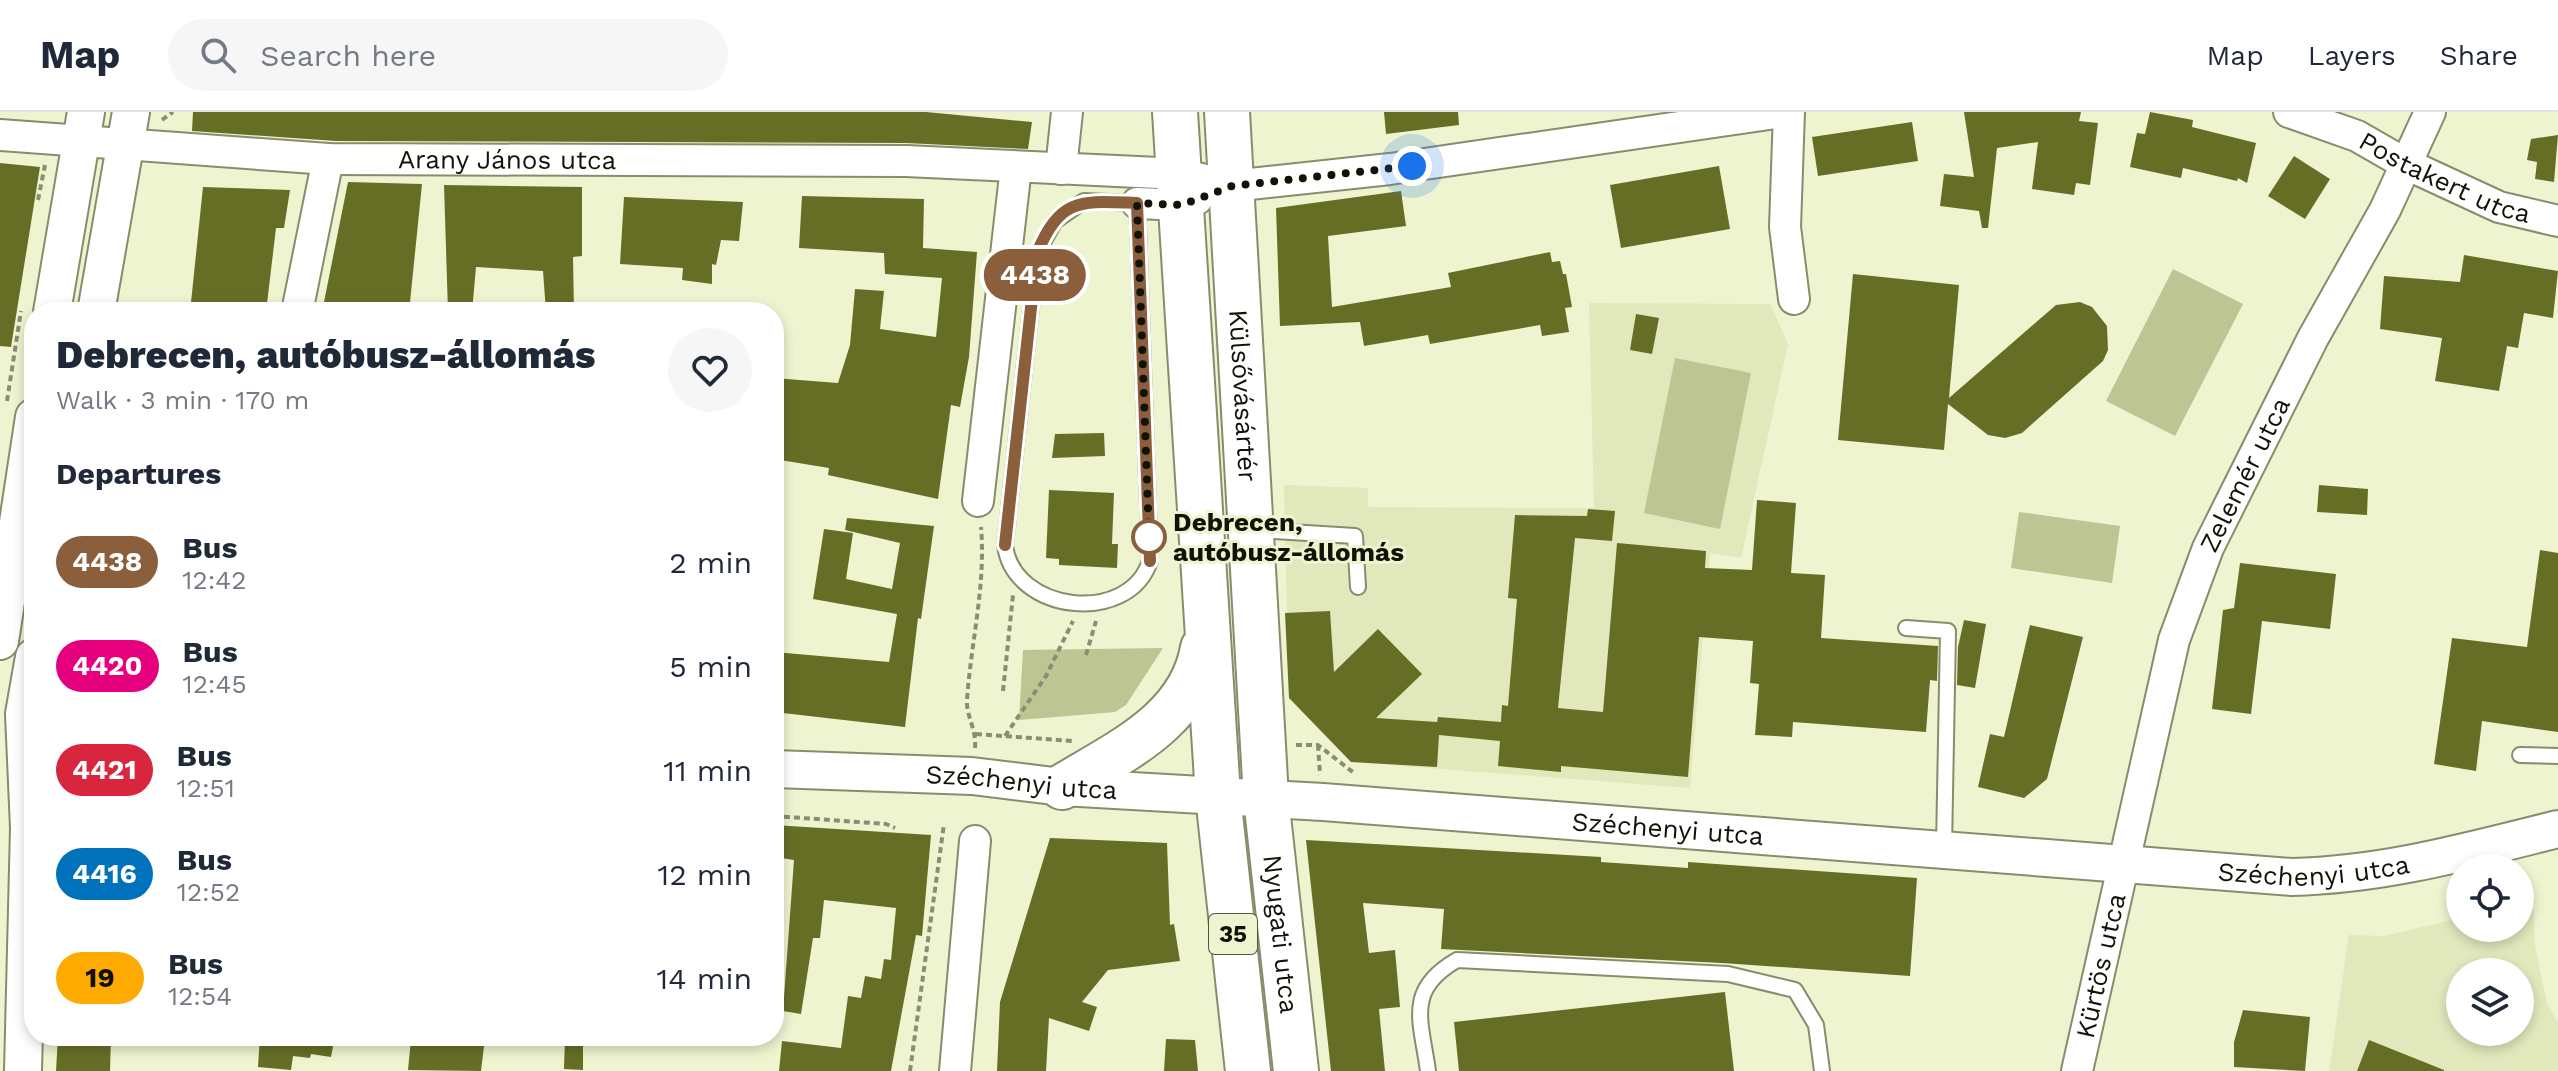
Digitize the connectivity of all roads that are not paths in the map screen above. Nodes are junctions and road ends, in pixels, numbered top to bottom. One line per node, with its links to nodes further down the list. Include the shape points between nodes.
1 (1067, 112): 13 (street)
2 (1175, 112): 15 (main road, Külsővásártér / 35)
3 (1227, 112): 14 (main road, Külsővásártér / 35)
4 (1786, 112): 14 (street, via 1375,171); 18 (street, via 1785,227)
5 (2289, 112): 11 (street, Postakert utca, via 2357,136)
6 (2430, 112): 11 (street, Zelemér utca)
7 (138, 126): 8 (street, Arany János utca); 10 (street, Arany János utca); 20 (street)
8 (83, 127): 9 (street, Arany János utca); 19 (street)
9 (0, 135)
10 (328, 159): 12 (street, Arany János utca, via 906,161); 21 (street)
11 (2404, 163): 17 (street, Postakert utca, via 2499,207); 41 (street, Zelemér utca, via 2385,210 2313,338 2208,548 2174,640)
12 (1016, 167): 13 (street); 23 (street)
13 (1061, 169): 15 (street)
14 (1232, 186): 15 (street); 24 (main road, Külsővásártér / 35)
15 (1181, 189): 16 (street); 26 (main road, Külsővásártér / 35)
16 (1129, 211): 16 (lane, via 1084,201 1067,209 1037,253 1005,545 1017,573 1054,600 1119,598 1146,575 1150,561)
17 (2558, 221)
18 (1794, 299)
19 (54, 302)
20 (98, 302)
21 (299, 302)
22 (24, 483): 28 (street)
23 (978, 501)
24 (1251, 530): 25 (lane, via 1355,536); 37 (main road, Külsővásártér / 35)
25 (1358, 587)
26 (1207, 618): 34 (main road, via 1199,674 1175,711); 36 (main road, Külsővásártér / 35)
27 (1906, 628): 40 (lane, via 1948,631)
28 (0, 641)
29 (24, 714): 32 (street)
30 (2520, 755): 31 (lane)
31 (2558, 756)
32 (20, 759): 35 (street)
33 (784, 769): 34 (street, Széchenyi utca, via 972,776)
34 (1062, 787): 36 (street, Széchenyi utca)
35 (24, 790)
36 (1218, 796): 37 (street, Széchenyi utca); 45 (main road, Nyugati utca / 35)
37 (1266, 798): 40 (street, Széchenyi utca); 46 (main road, Nyugati utca / 35)
38 (2558, 829): 41 (street, Széchenyi utca, via 2347,876 2292,877)
39 (975, 841): 44 (street)
40 (1944, 849): 41 (street, Széchenyi utca)
41 (2125, 862): 49 (street, Kürtös utca)
42 (24, 1030): 43 (street)
43 (23, 1071)
44 (955, 1071)
45 (1248, 1071)
46 (1296, 1071)
47 (1428, 1071): 48 (lane, via 1419,1003 1434,973 1457,960 1728,974 1795,990 1816,1025)
48 (1822, 1071)
49 (2077, 1071)

